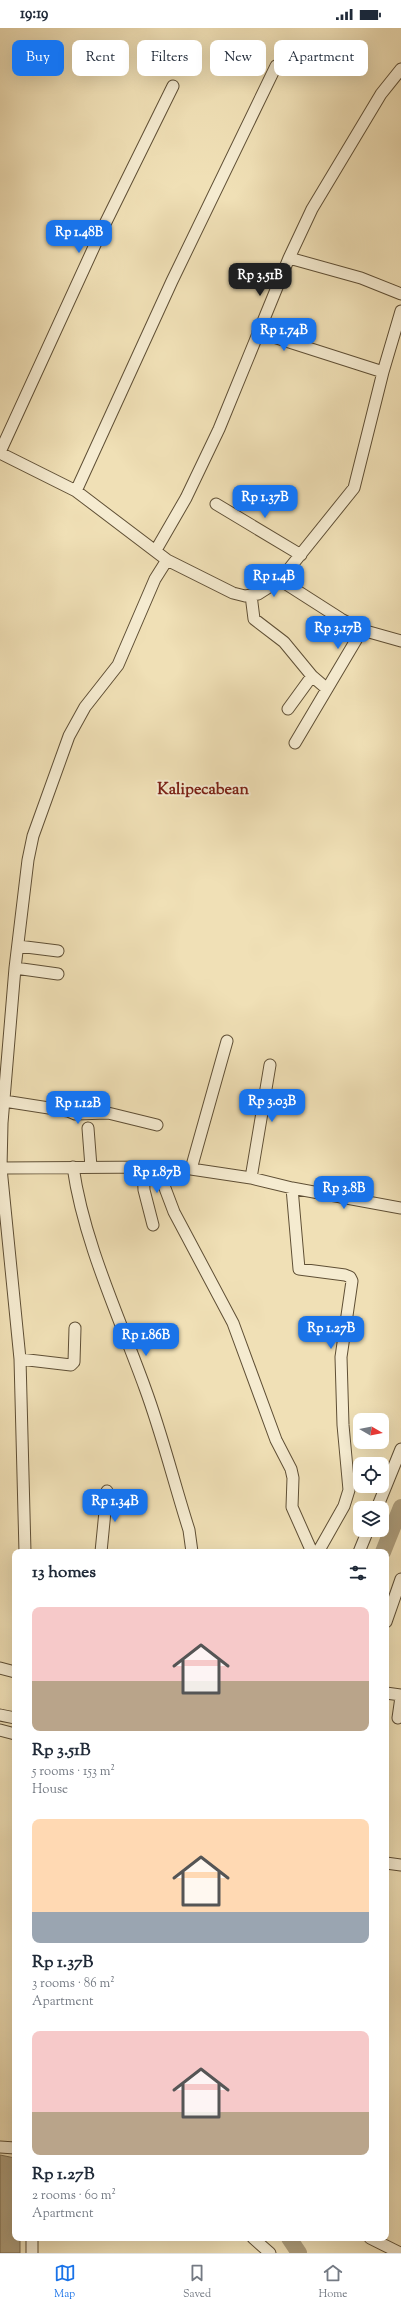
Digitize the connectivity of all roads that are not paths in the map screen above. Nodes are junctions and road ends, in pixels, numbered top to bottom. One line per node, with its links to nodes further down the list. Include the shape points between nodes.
1 (401, 69): 4 (street, via 381,94 312,209)
2 (274, 70): 10 (street, via 172,281)
3 (173, 86): 9 (street, via 99,236)
4 (289, 258): 5 (street, via 361,278); 7 (street)
5 (401, 294)
6 (401, 311): 8 (street)
7 (258, 332): 8 (street); 12 (street, via 219,430 186,498)
8 (383, 372): 13 (street, via 357,482 341,507)
9 (0, 453): 10 (street)
10 (76, 491): 12 (street)
11 (216, 504): 13 (street)
12 (156, 550): 14 (street)
13 (301, 555): 15 (street)
14 (167, 560): 16 (street, via 233,593); 23 (street, via 155,579 118,665 85,707 69,736 32,842)
15 (280, 580): 16 (street); 17 (street, via 340,619)
16 (251, 595): 19 (street, via 254,619 284,642)
17 (362, 630): 18 (street); 20 (street)
18 (401, 641)
19 (312, 676): 20 (street); 21 (street)
20 (326, 688): 22 (street)
21 (288, 709)
22 (295, 743)
23 (18, 946): 24 (street); 25 (street)
24 (58, 951)
25 (15, 968): 26 (street); 29 (street)
26 (58, 974)
27 (227, 1041): 37 (street)
28 (270, 1065): 38 (street)
29 (4, 1101): 30 (street, via 68,1110 75,1114 108,1113); 36 (street)
30 (156, 1125)
31 (88, 1128): 33 (street)
32 (74, 1167): 33 (street); 36 (street); 50 (street, via 77,1192 88,1235 146,1390 189,1530)
33 (91, 1167): 34 (street)
34 (143, 1167): 35 (street); 41 (street, via 144,1190)
35 (157, 1167): 37 (street); 51 (street, via 174,1212 233,1323 276,1440 291,1469 292,1507)
36 (1, 1168): 43 (street)
37 (191, 1169): 38 (street)
38 (251, 1178): 39 (street)
39 (292, 1188): 40 (street); 52 (street, via 299,1269 345,1275 352,1281 341,1357 343,1425 349,1490 344,1506)
40 (401, 1208)
41 (153, 1225)
42 (75, 1328): 43 (street, via 74,1362 71,1365)
43 (20, 1359): 48 (street)
44 (401, 1449): 46 (street)
45 (107, 1491): 49 (street)
46 (380, 1501)
47 (365, 1537): 53 (street)
48 (25, 1549)
49 (101, 1549)
50 (192, 1549)
51 (311, 1549)
52 (320, 1549)
53 (360, 1549)
54 (401, 1579): 55 (street)
55 (389, 1605)
56 (0, 1668): 57 (street)
57 (12, 1671)
58 (389, 1694): 59 (street)
59 (401, 1696): 62 (street)
60 (0, 1715): 61 (street)
61 (12, 1717)
62 (398, 1718)
63 (0, 1730): 64 (street)
64 (12, 1733)
65 (389, 1863): 66 (street)
66 (401, 1865)
67 (0, 2147): 68 (street)
68 (12, 2148)
69 (32, 2241): 72 (street)
70 (256, 2241): 73 (street)
71 (376, 2241): 74 (street)
72 (32, 2253)
73 (270, 2253)
74 (400, 2253)

